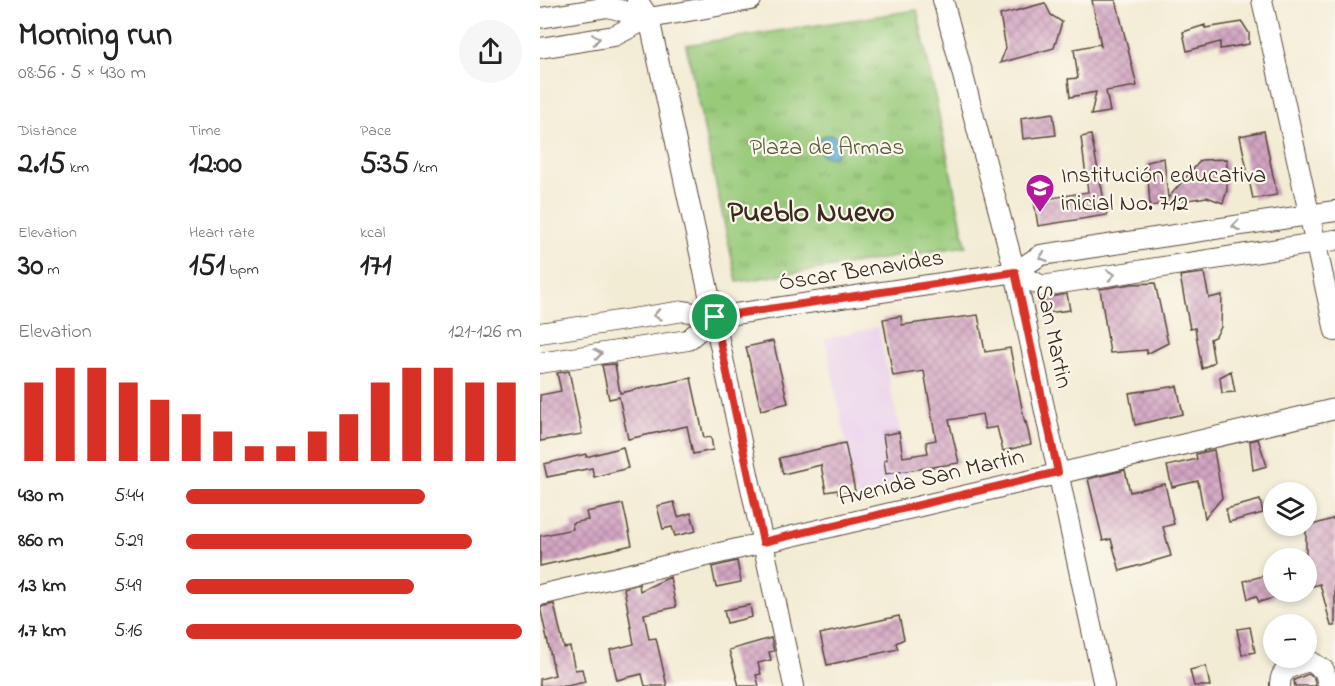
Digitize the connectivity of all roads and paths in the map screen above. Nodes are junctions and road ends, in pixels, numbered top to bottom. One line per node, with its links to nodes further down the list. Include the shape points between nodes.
1 (637, 0): 6 (street)
2 (751, 0): 6 (street)
3 (943, 0): 12 (street, San Martin)
4 (1262, 0): 9 (street)
5 (540, 18): 6 (street, via 608,7)
6 (649, 18): 7 (street, one-way to 6, via 614,36); 13 (street)
7 (540, 48)
8 (1335, 211): 9 (street, Óscar Benavides)
9 (1309, 215): 11 (street); 12 (street, Óscar Benavides, one-way to 12, via 1041,255)
10 (1335, 240): 11 (street)
11 (1315, 243): 12 (street, one-way to 11, via 1042,286); 14 (street)
12 (1015, 272): 13 (street, Óscar Benavides); 18 (street, San Martin)
13 (715, 317): 15 (street, one-way to 15, via 684,311); 16 (street, one-way to 13, via 688,340); 19 (street)
14 (1335, 332)
15 (540, 333)
16 (540, 363)
17 (1335, 409): 18 (street, Avenida San Martin)
18 (1058, 472): 19 (street, Avenida San Martin); 22 (street, San Martin)
19 (763, 542): 20 (street, Avenida San Martin); 21 (street)
20 (540, 595)
21 (794, 686)
22 (1104, 686)
23 (1280, 686): 24 (street, via 1282,673 1292,665 1310,661 1324,670)
24 (1329, 686)

